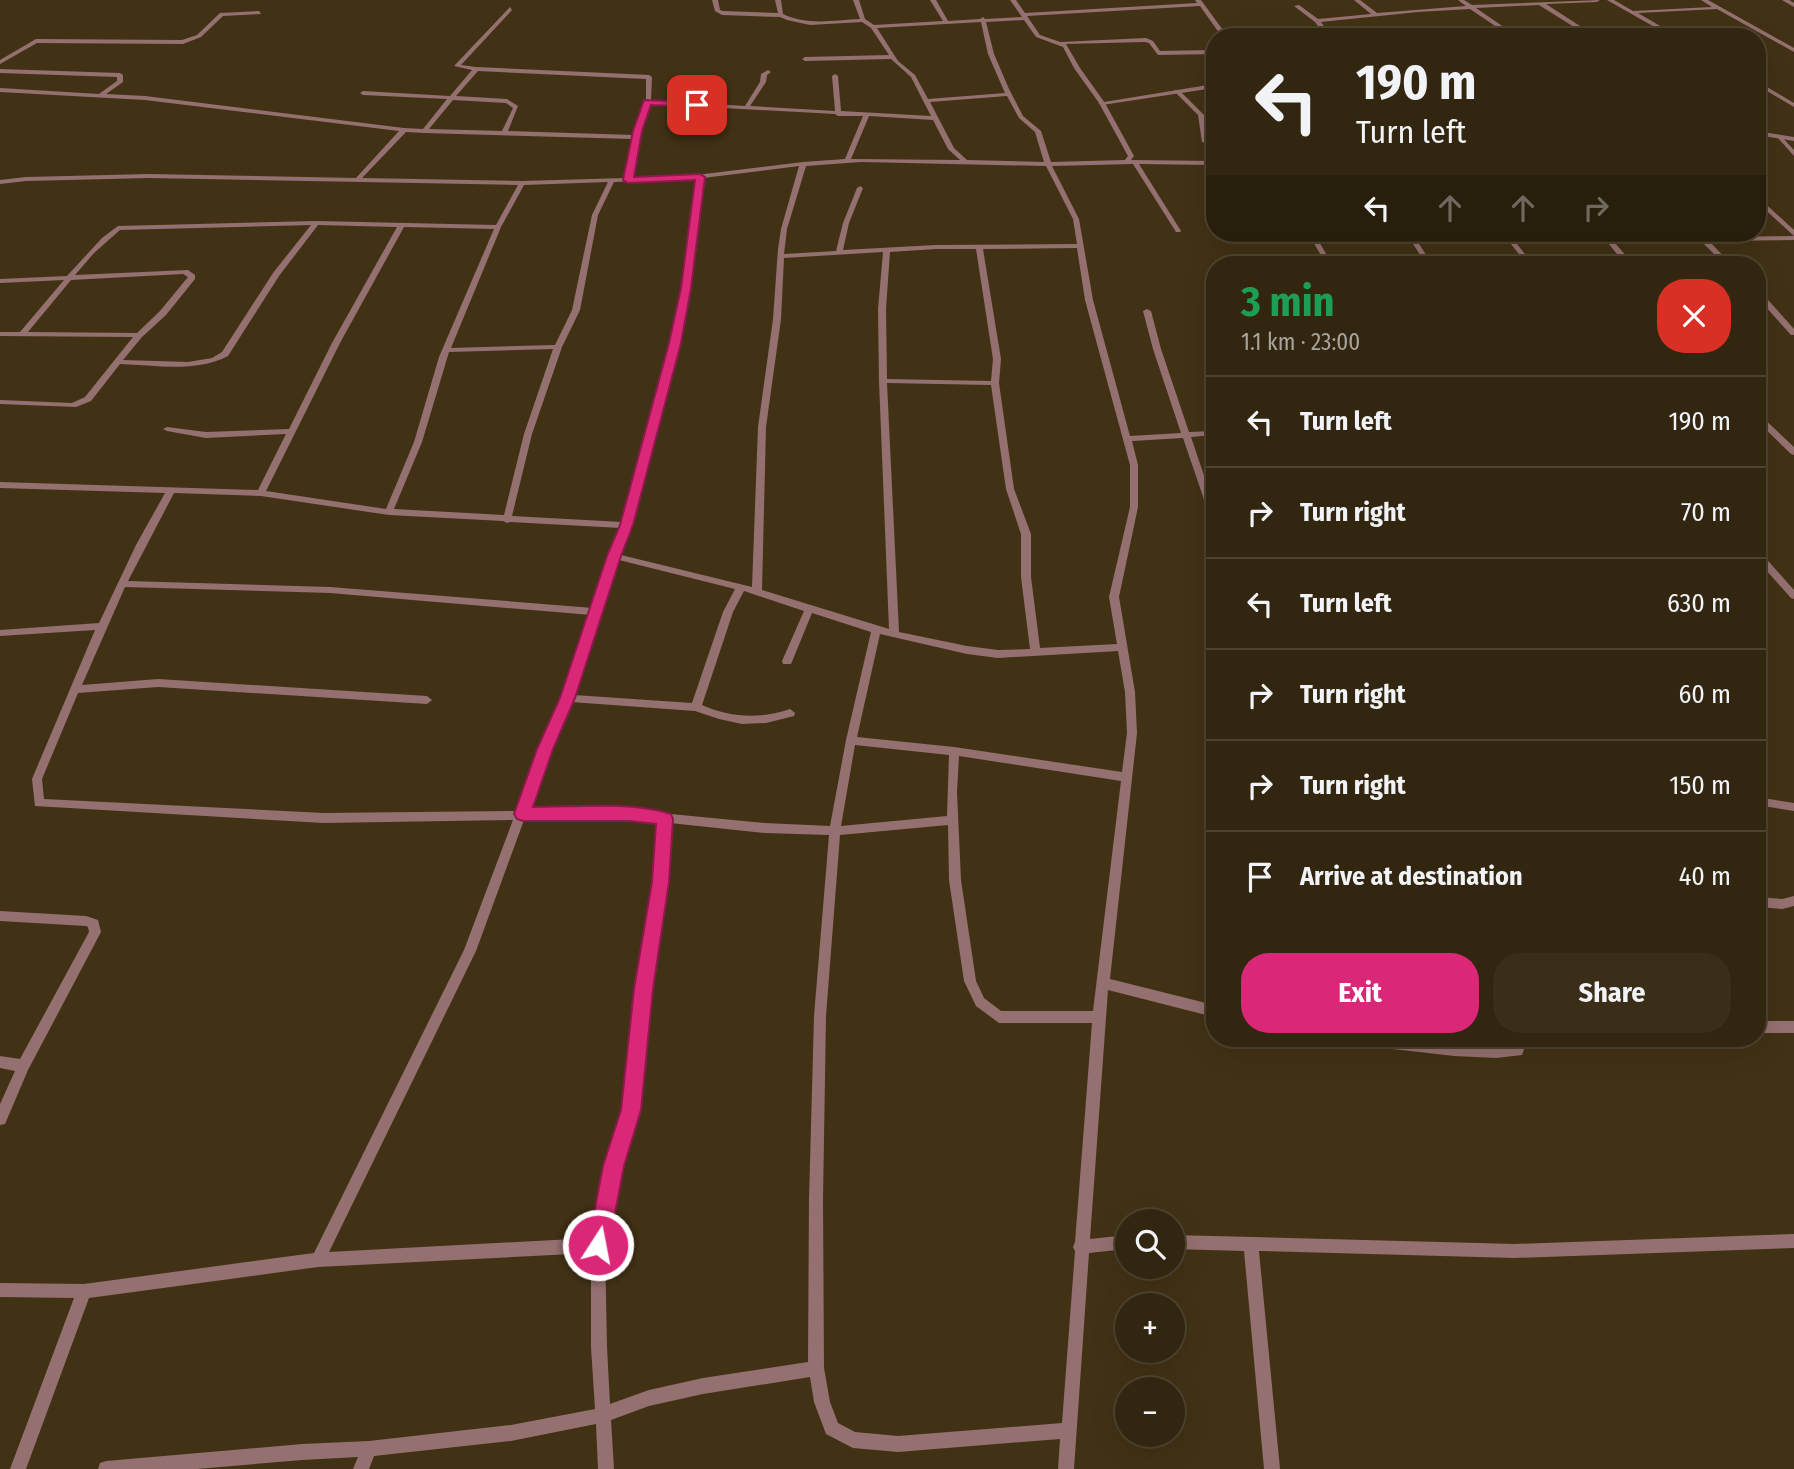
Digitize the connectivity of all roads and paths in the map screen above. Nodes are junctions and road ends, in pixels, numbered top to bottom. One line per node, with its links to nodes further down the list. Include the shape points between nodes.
1 (715, 0): 22 (street, via 722,13)
2 (778, 0): 22 (street)
3 (856, 0): 25 (street)
4 (933, 0): 26 (street)
5 (1013, 0): 23 (street)
6 (1357, 0): 21 (street)
7 (1461, 0): 16 (street)
8 (1597, 0): 13 (street)
9 (1610, 0): 19 (street)
10 (1704, 0): 17 (street)
11 (1785, 0): 14 (street)
12 (1199, 2): 23 (street); 29 (street)
13 (1539, 2): 16 (street); 32 (street)
14 (1794, 5)
15 (1297, 6): 27 (street)
16 (1471, 7): 21 (street); 31 (street)
17 (1715, 8): 19 (street); 34 (street)
18 (510, 9): 42 (street, via 457,66)
19 (1634, 12): 33 (street)
20 (259, 13): 41 (street, via 222,14 199,36 183,42 36,41)
21 (1375, 14): 27 (street)
22 (781, 15): 25 (street, via 799,22)
23 (1024, 17): 24 (street); 36 (street, via 1042,38)
24 (983, 19): 26 (street); 51 (street, via 991,54)
25 (863, 20): 28 (street)
26 (945, 21): 28 (street)
27 (1317, 21): 30 (street)
28 (873, 27): 39 (street)
29 (1218, 28)
30 (1322, 28)
31 (1502, 28)
32 (1580, 28)
33 (1661, 28)
34 (1757, 28)
35 (1766, 34): 37 (street)
36 (1062, 43): 38 (street, via 1146,40 1158,53); 56 (street)
37 (1794, 50)
38 (1206, 52)
39 (892, 57): 40 (street); 54 (street, via 913,76)
40 (805, 59)
41 (0, 61)
42 (476, 69): 53 (street); 55 (street, via 645,75 650,80)
43 (0, 71): 52 (street, via 120,75 120,82)
44 (768, 72): 58 (street)
45 (835, 76): 59 (street)
46 (1206, 87): 49 (street)
47 (1766, 88): 57 (street)
48 (0, 90): 52 (street)
49 (1177, 91): 56 (street); 69 (street, via 1201,115)
50 (363, 93): 53 (street)
51 (1009, 94): 54 (street); 76 (street, via 1021,117 1038,131)
52 (100, 95): 62 (street)
53 (453, 97): 63 (street); 64 (street, via 513,103 516,107)
54 (926, 101): 61 (street)
55 (647, 102): 58 (street); 66 (street)
56 (1102, 103): 73 (street)
57 (1794, 104)
58 (746, 108): 59 (street)
59 (838, 114): 60 (street)
60 (866, 115): 61 (street); 71 (street)
61 (935, 118): 72 (street, via 951,149)
62 (404, 130): 63 (street); 78 (street)
63 (424, 131): 64 (street)
64 (504, 133): 66 (street)
65 (1766, 135): 67 (street)
66 (637, 137): 80 (street)
67 (1780, 137): 68 (street); 70 (street)
68 (1794, 139)
69 (1205, 142)
70 (1794, 154)
71 (847, 161): 72 (street); 75 (street)
72 (964, 161): 76 (street)
73 (1131, 161): 74 (street); 76 (street); 88 (street)
74 (1206, 163)
75 (803, 164): 77 (street); 98 (street, via 783,229)
76 (1048, 164): 94 (street, via 1076,219)
77 (700, 177): 80 (street); 129 (street, via 675,343)
78 (359, 178): 81 (street, via 129,176); 82 (street)
79 (612, 180): 80 (street); 82 (street); 110 (street, via 595,215 576,310)
80 (628, 180)
81 (0, 182)
82 (522, 183): 87 (street)
83 (860, 188): 97 (street)
84 (1766, 207): 90 (street)
85 (316, 223): 86 (street); 102 (street, via 118,228); 112 (street, via 218,359)
86 (401, 226): 87 (street); 118 (street)
87 (498, 227): 111 (street)
88 (1178, 231)
89 (1766, 236): 90 (street)
90 (1794, 236)
91 (1513, 242): 99 (street)
92 (1612, 242): 100 (street)
93 (1706, 242): 101 (street)
94 (1081, 246): 95 (street); 121 (street, via 1092,312)
95 (979, 247): 96 (street); 114 (street, via 997,359)
96 (887, 249): 97 (street); 113 (street)
97 (839, 251): 98 (street)
98 (781, 256): 134 (street, via 762,427)
99 (1524, 256)
100 (1623, 256)
101 (1720, 256)
102 (69, 278): 103 (street); 108 (street); 109 (street, via 190,274 192,279)
103 (0, 281)
104 (1766, 303): 106 (street)
105 (1147, 311): 120 (street)
106 (1794, 333)
107 (0, 334): 108 (street)
108 (22, 334): 109 (street)
109 (139, 335): 112 (street)
110 (558, 347): 111 (street); 128 (street, via 528,434)
111 (448, 350): 127 (street)
112 (117, 362): 115 (street, via 80,403)
113 (883, 382): 114 (street); 141 (street)
114 (995, 383): 143 (street, via 1010,489 1026,534)
115 (0, 402)
116 (1766, 426): 122 (street)
117 (167, 429): 118 (street, via 206,435)
118 (293, 430): 125 (street)
119 (1206, 434): 120 (street)
120 (1186, 436): 121 (street); 126 (street)
121 (1128, 439): 142 (street, via 1136,488 1128,544 1115,586)
122 (1794, 452)
123 (0, 485): 124 (street)
124 (172, 490): 125 (street); 132 (street)
125 (261, 493): 127 (street)
126 (1206, 494)
127 (389, 512): 128 (street)
128 (507, 520): 129 (street)
129 (626, 525): 130 (street)
130 (614, 556): 133 (street); 137 (street)
131 (1766, 564): 135 (street)
132 (123, 584): 137 (street, via 330,590); 138 (street)
133 (741, 587): 134 (street); 148 (street)
134 (757, 593): 136 (street)
135 (1794, 596)
136 (809, 610): 139 (street); 144 (street)
137 (596, 612): 146 (street)
138 (102, 626): 140 (street); 145 (street)
139 (876, 630): 141 (street); 150 (street)
140 (0, 633)
141 (894, 633): 143 (street, via 998,654)
142 (1121, 647): 143 (street); 152 (street, via 1132,733)
143 (1035, 651)
144 (787, 661)
145 (77, 689): 147 (street, via 178,684); 155 (street, via 37,779 38,803 324,818)
146 (568, 698): 148 (street); 155 (street)
147 (427, 700)
148 (696, 707): 149 (street, via 740,720)
149 (790, 713)
150 (851, 740): 151 (street); 158 (street)
151 (954, 751): 152 (street); 157 (street)
152 (1125, 777): 162 (street)
153 (1766, 802): 154 (street)
154 (1794, 807)
155 (523, 814): 156 (street, via 629,814); 178 (street, via 470,951)
156 (665, 819): 158 (street); 175 (street, via 631,1110 613,1166)
157 (953, 820): 158 (street); 164 (street, via 964,943 970,981 980,1002 999,1017)
158 (835, 831): 181 (street, via 820,1016)
159 (1794, 901): 160 (street)
160 (1766, 903)
161 (0, 916): 170 (street, via 94,924 88,947)
162 (1104, 983): 163 (street); 164 (street)
163 (1206, 1009)
164 (1099, 1017): 177 (street)
165 (1766, 1027): 166 (street)
166 (1794, 1027)
167 (1429, 1047): 168 (street, via 1500,1052)
168 (1519, 1047)
169 (0, 1062): 170 (street)
170 (23, 1066): 171 (street)
171 (0, 1119)
172 (1794, 1241): 176 (street, via 1515,1251)
173 (1185, 1242): 176 (street)
174 (1115, 1243): 177 (street)
175 (598, 1245): 178 (street); 182 (street)
176 (1251, 1245): 191 (street)
177 (1080, 1247): 183 (street)
178 (318, 1259): 180 (street)
179 (0, 1290): 180 (street)
180 (84, 1291): 186 (street)
181 (816, 1368): 182 (street, via 676,1392); 183 (street, via 832,1427 853,1440 898,1444)
182 (602, 1415): 184 (street, via 511,1433); 189 (street)
183 (1069, 1430): 190 (street)
184 (369, 1449): 185 (street, via 302,1452); 188 (street)
185 (224, 1465): 187 (street)
186 (18, 1469)
187 (106, 1469)
188 (361, 1469)
189 (606, 1469)
190 (1066, 1469)
191 (1272, 1469)

